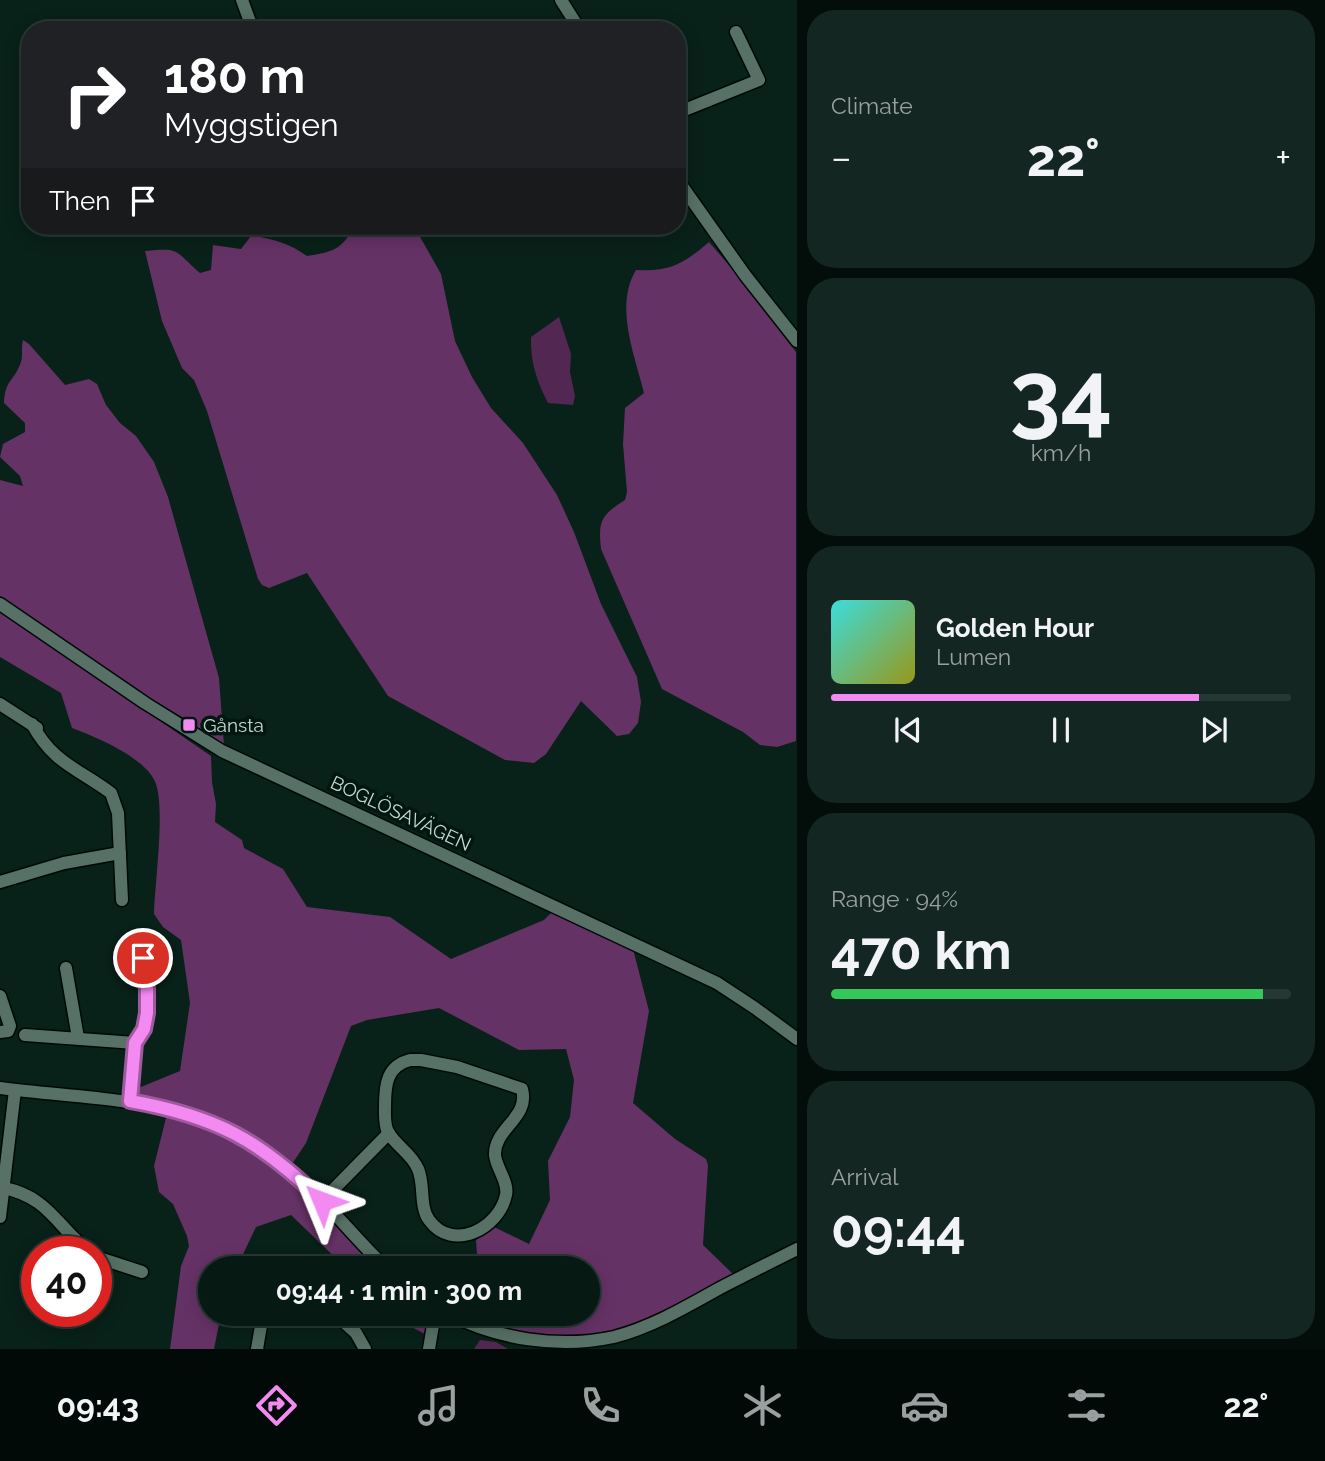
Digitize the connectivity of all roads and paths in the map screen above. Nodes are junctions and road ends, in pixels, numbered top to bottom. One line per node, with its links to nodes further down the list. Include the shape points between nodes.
1 (242, 0): 3 (street)
2 (561, 0): 4 (street)
3 (250, 21)
4 (574, 21)
5 (736, 32): 6 (street, via 759,80)
6 (686, 109)
7 (686, 192): 8 (street)
8 (796, 341)
9 (0, 604): 17 (street, BOGLÖSAVÄGEN, via 222,751 717,984)
10 (0, 705): 11 (street, via 32,724 55,757 111,793 118,813)
11 (120, 853): 12 (street); 13 (street)
12 (0, 882)
13 (122, 900)
14 (143, 958): 21 (street, via 147,1013)
15 (66, 968): 20 (street)
16 (0, 996): 18 (street, via 10,1026)
17 (794, 1031)
18 (0, 1032)
19 (25, 1035): 20 (street)
20 (78, 1038): 21 (street)
21 (135, 1043): 24 (street)
22 (0, 1088): 23 (street)
23 (15, 1090): 24 (street); 26 (street)
24 (130, 1101): 27 (street, via 172,1109 237,1135 270,1154)
25 (389, 1133): 25 (street, via 418,1168 428,1219 449,1234 474,1234 492,1221 506,1197 496,1147 521,1111 522,1089 457,1067 421,1060 401,1062 386,1083); 27 (street)
26 (4, 1188): 28 (street); 29 (street, via 42,1204)
27 (322, 1201): 31 (street)
28 (0, 1217)
29 (73, 1236)
30 (796, 1249): 37 (street, via 656,1322 612,1338 540,1342)
31 (375, 1256)
32 (112, 1262): 33 (street)
33 (142, 1272)
34 (261, 1326): 38 (street)
35 (348, 1326): 39 (street)
36 (433, 1326): 40 (street)
37 (476, 1326)
38 (257, 1349)
39 (365, 1349)
40 (429, 1349)

